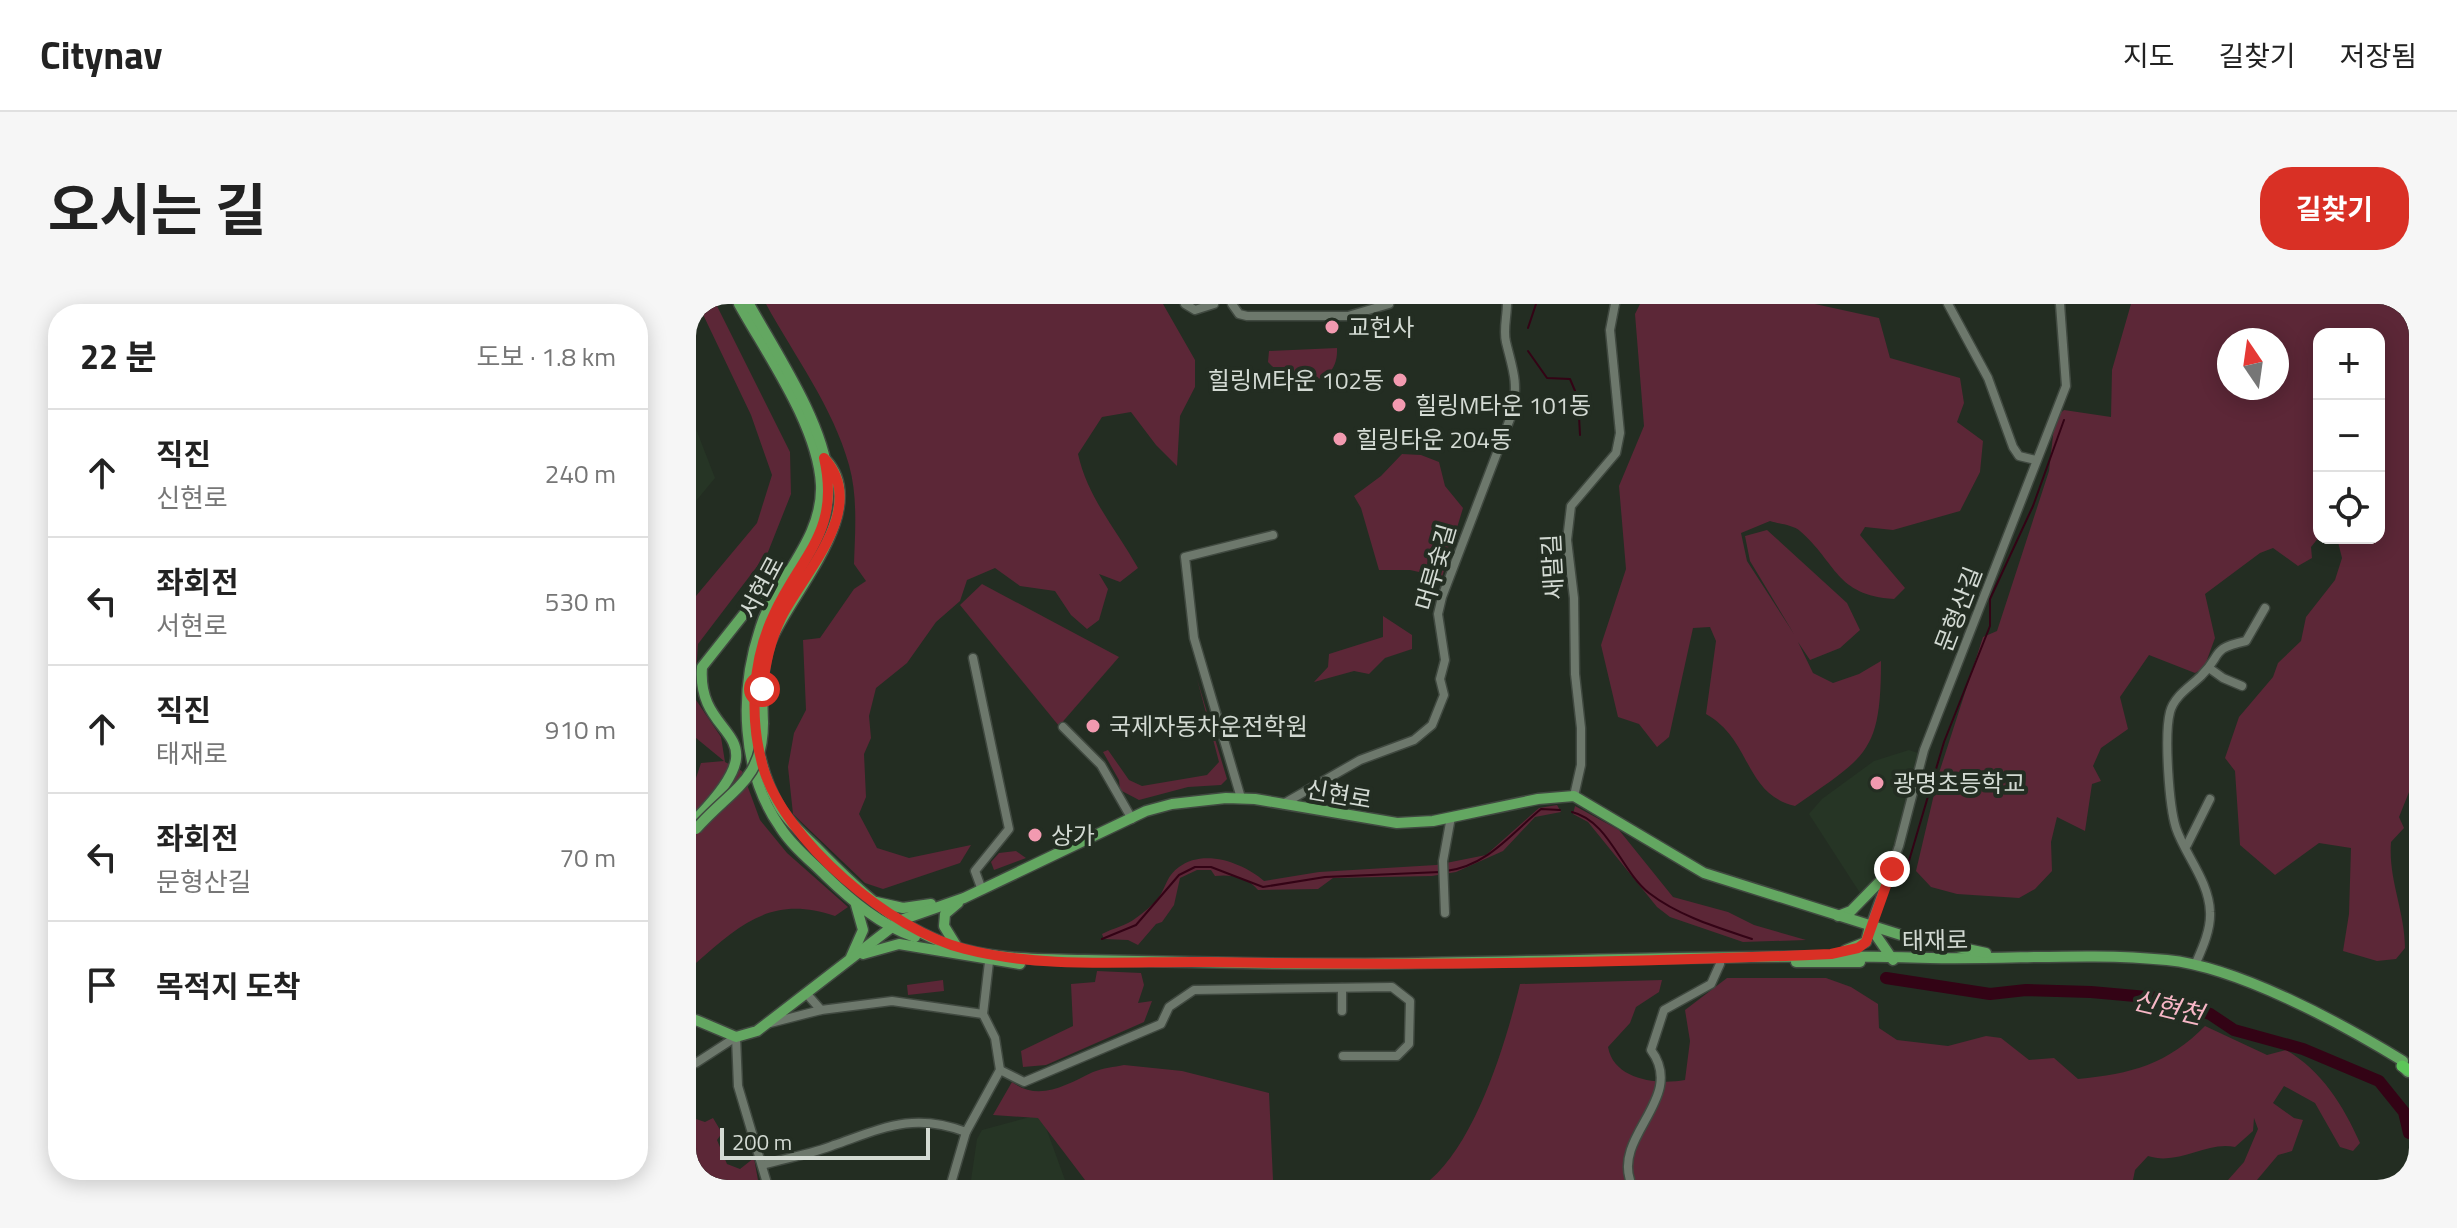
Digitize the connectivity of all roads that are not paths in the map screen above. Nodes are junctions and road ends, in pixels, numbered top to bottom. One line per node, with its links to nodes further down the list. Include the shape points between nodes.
1 (739, 304): 14 (main road, 서현로, via 815,448 820,501)
2 (749, 304): 11 (main road, 서현로)
3 (1185, 304): 4 (street, via 1195,310)
4 (1214, 304)
5 (1232, 304): 6 (street, via 1247,316 1301,317 1348,316)
6 (1389, 304)
7 (1507, 304): 23 (street, 머루숯길, via 1505,333 1517,388 1513,411 1442,597 1438,614 1444,695 1432,725 1414,740 1360,760)
8 (1615, 304): 20 (street, 새말길, via 1610,330 1620,433 1616,453 1571,506 1567,540 1581,728)
9 (1948, 304): 12 (street, via 1991,386 2013,447 2019,456)
10 (2060, 304): 12 (street, 문형산길, via 2066,386)
11 (824, 458): 27 (main road, bridge, via 836,471 835,525 769,647 762,689 763,751 753,771); 32 (main road, 서현로, via 828,505 818,542 775,612 756,672 758,741 780,807)
12 (2036, 460): 29 (street, 문형산길, via 1924,750)
13 (1273, 535): 21 (street, via 1185,557 1194,638)
14 (791, 570): 25 (main road, via 771,580 702,667 706,700 728,731 737,761 734,774); 32 (main road, 서현로, via 769,604 750,667 750,745 758,780 778,825)
15 (2265, 608): 17 (street, via 2246,641 2224,645 2212,656)
16 (973, 658): 30 (street, via 1009,829 975,871)
17 (2209, 668): 18 (street); 28 (street, via 2177,698 2170,712 2169,788 2177,831)
18 (2242, 686)
19 (1063, 727): 26 (street, via 1101,765)
20 (1574, 796): 24 (main road, 신현로); 34 (main road, via 1704,873)
21 (1241, 798): 23 (main road, 신현로); 26 (main road, 신현로, via 1172,804)
22 (2210, 799): 28 (street)
23 (1283, 804): 24 (main road, 신현로, via 1397,823)
24 (1451, 817): 33 (street, via 1443,861)
25 (696, 819)
26 (1132, 819): 30 (main road, 신현로)
27 (696, 829)
28 (2187, 845): 46 (street, via 2211,916)
29 (1892, 869): 34 (main road, via 1851,911); 36 (street, 문형산길)
30 (982, 890): 31 (main road, 신현로)
31 (964, 898): 32 (main road, via 903,908); 35 (main road, 신현로); 38 (main road, via 945,914 944,926)
32 (861, 901): 35 (main road, 서현로); 41 (main road, via 863,930)
33 (1445, 913)
34 (1838, 916): 36 (main road)
35 (896, 924): 37 (main road, 서현로); 41 (main road, 신현로)
36 (1870, 926): 39 (main road, via 1866,942 1858,948); 40 (main road); 42 (main road)
37 (914, 933): 38 (main road, 태재로)
38 (960, 951): 39 (main road, 태재로, via 1024,959 1330,964); 41 (main road, via 899,944); 43 (main road); 44 (main road, 태재로)
39 (1831, 954): 42 (main road, 태재로)
40 (2007, 958): 42 (main road, 태재로); 46 (main road, 태재로)
41 (850, 959): 48 (main road, 신현로)
42 (1893, 959): 45 (main road, 태재로); 57 (main road, 태재로, via 2153,962 2220,973)
43 (989, 962): 44 (main road); 51 (street)
44 (1038, 963): 45 (main road, 태재로, via 1330,968)
45 (1720, 964): 63 (street, via 1711,984 1664,1010 1651,1050 1658,1061 1657,1102 1629,1151 1625,1166)
46 (2195, 965): 57 (main road, 태재로, via 2221,970 2371,1041)
47 (1342, 988): 50 (street); 55 (street, via 1392,987 1410,1001 1409,1044 1397,1056); 58 (street, via 1194,990 1169,1007 1161,1024 1024,1082)
48 (806, 993): 49 (street); 53 (main road, 신현로)
49 (821, 1010): 51 (street, via 892,1001); 53 (street)
50 (1342, 1011)
51 (983, 1014): 58 (street, via 995,1038)
52 (696, 1020): 54 (main road)
53 (769, 1023): 54 (main road, 신현로)
54 (736, 1037): 56 (street); 60 (street, via 738,1086)
55 (1343, 1056)
56 (696, 1063)
57 (2407, 1065)
58 (1000, 1070): 59 (street)
59 (966, 1132): 60 (street, via 951,1126 895,1123); 62 (street)
60 (762, 1165): 61 (street)
61 (766, 1180)
62 (952, 1180)
63 (1630, 1180)

